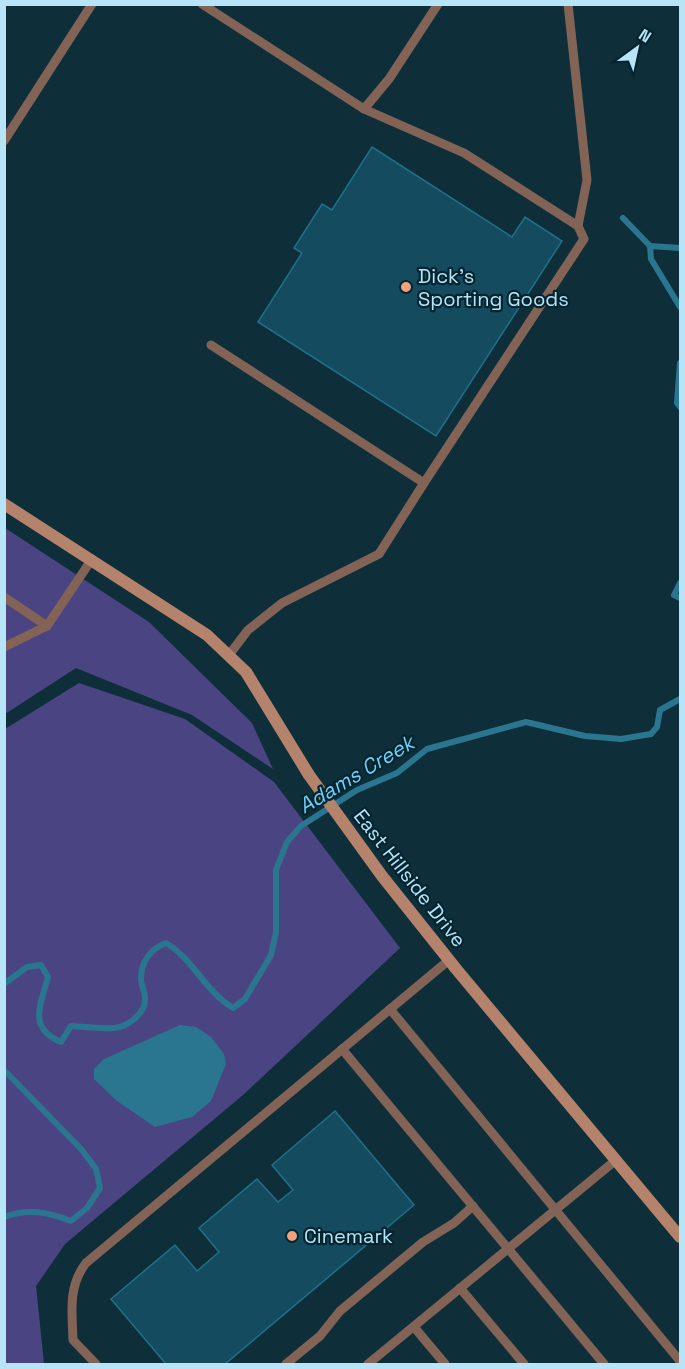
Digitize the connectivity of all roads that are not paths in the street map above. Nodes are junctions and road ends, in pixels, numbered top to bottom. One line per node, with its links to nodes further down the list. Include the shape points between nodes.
1 (92, 4): 6 (lane)
2 (202, 4): 5 (lane)
3 (438, 4): 5 (lane, via 389,79)
4 (568, 4): 7 (lane, via 587,180)
5 (364, 109): 7 (lane, via 464,153)
6 (4, 141)
7 (578, 226): 9 (lane, via 584,239)
8 (211, 345): 9 (lane)
9 (424, 483): 15 (lane, via 379,554 282,603 248,630)
10 (4, 504): 11 (street, East Hillside Drive)
11 (92, 559): 13 (lane); 15 (street, East Hillside Drive, via 207,635)
12 (4, 597): 13 (lane)
13 (46, 626): 14 (lane)
14 (4, 647)
15 (230, 655): 16 (street, East Hillside Drive, via 258,690 309,775 352,836)
16 (449, 960): 17 (lane); 19 (street, East Hillside Drive)
17 (390, 1009): 18 (lane); 21 (lane)
18 (342, 1049): 20 (lane); 27 (lane, via 81,1270 72,1296 73,1340)
19 (616, 1160): 21 (lane); 22 (street, East Hillside Drive)
20 (473, 1206): 23 (lane); 28 (lane, via 340,1311 320,1336)
21 (556, 1209): 23 (lane); 26 (lane)
22 (681, 1237)
23 (509, 1249): 24 (lane); 32 (lane)
24 (460, 1288): 25 (lane); 31 (lane)
25 (414, 1327): 29 (lane); 30 (lane)
26 (681, 1361)
27 (96, 1365)
28 (286, 1365)
29 (368, 1365)
30 (445, 1365)
31 (524, 1365)
32 (604, 1365)

